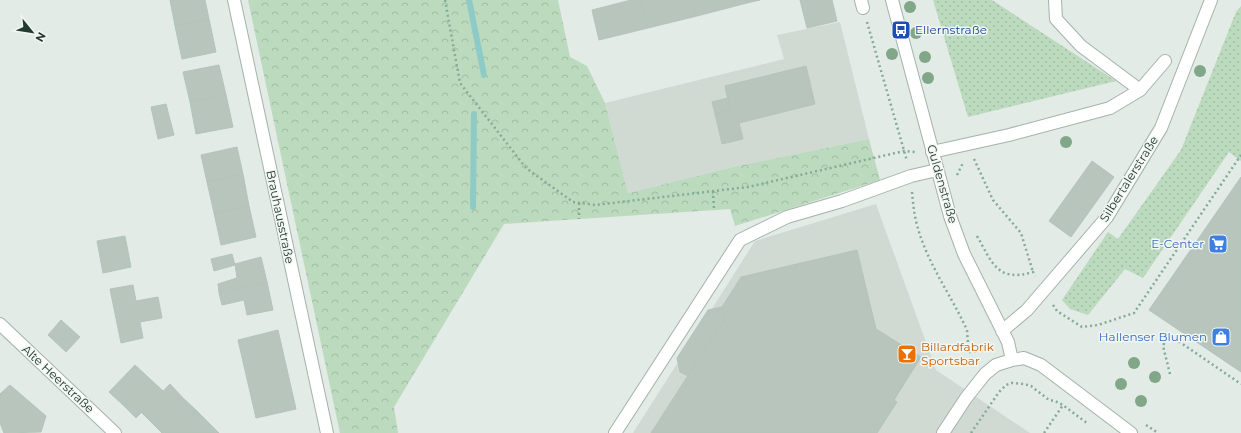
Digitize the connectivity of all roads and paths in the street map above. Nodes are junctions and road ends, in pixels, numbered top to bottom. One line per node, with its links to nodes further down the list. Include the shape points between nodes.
1 (234, 0): 23 (street, Brauhausstraße)
2 (445, 0): 12 (path, via 460,83 526,168 573,202)
3 (892, 0): 8 (street, Guldenstraße)
4 (1055, 0): 7 (street, via 1056,20 1081,46)
5 (1210, 0): 17 (street, Silbertalerstraße, via 1161,128 1106,217 1027,310)
6 (1164, 61): 7 (street)
7 (1140, 90): 8 (street, via 1110,108)
8 (932, 152): 10 (street, Guldenstraße); 11 (path, via 904,151 748,187)
9 (974, 158): 15 (path, via 993,200 1021,234)
10 (937, 170): 17 (street, Guldenstraße, via 964,254); 24 (street, via 911,176 842,202 787,217 740,240)
11 (713, 191): 12 (path, via 596,205); 13 (path)
12 (579, 203): 14 (path)
13 (714, 210)
14 (579, 219)
15 (1033, 272)
16 (0, 324): 22 (street, Alte Heerstraße)
17 (1002, 331): 18 (street, Guldenstraße, via 1008,342)
18 (1012, 360): 25 (street, via 996,365 985,374); 27 (street, via 1024,358 1041,365)
19 (1170, 374): 20 (path, via 1163,346 1168,334)
20 (1241, 384)
21 (1088, 424): 26 (path, via 1031,386 1012,383 999,392)
22 (116, 433)
23 (327, 433)
24 (615, 433)
25 (944, 433)
26 (971, 433)
27 (1131, 433)

